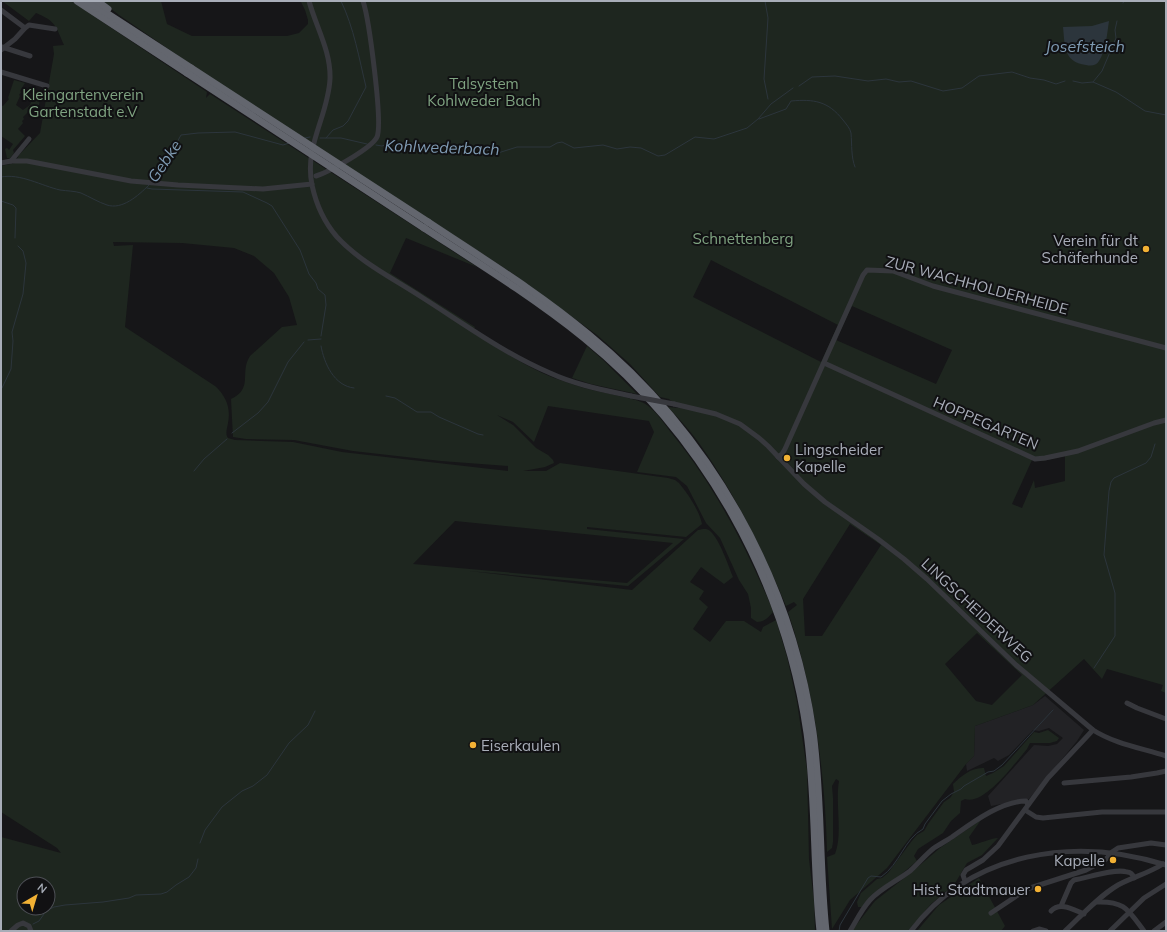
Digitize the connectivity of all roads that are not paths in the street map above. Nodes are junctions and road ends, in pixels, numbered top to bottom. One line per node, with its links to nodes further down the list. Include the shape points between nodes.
1 (77, 1): 12 (highway)
2 (88, 1): 7 (highway)
3 (97, 1): 7 (highway)
4 (309, 1): 19 (street, LINGSCHEIDERWEG, via 328,56 330,71 327,99 312,148)
5 (363, 1): 18 (street, via 379,112 378,134 367,148)
6 (1, 10): 8 (street)
7 (124, 25): 12 (highway)
8 (25, 28): 9 (street, via 29,25); 10 (street)
9 (55, 29)
10 (2, 48): 11 (street)
11 (30, 56)
12 (189, 71): 20 (highway, bridge)
13 (1, 72): 14 (street)
14 (48, 86)
15 (29, 139): 16 (street)
16 (11, 161): 17 (street); 19 (street, via 34,162 157,184 263,189)
17 (1, 163)
18 (316, 176)
19 (312, 184): 24 (street, LINGSCHEIDERWEG, bridge, via 320,210 329,227 346,246 510,353 538,368 578,383 709,412 734,422 759,438)
20 (426, 225): 49 (highway, via 584,338 605,356 644,394 680,435 712,480 740,527 773,601 790,653 803,706 812,787 815,878); 50 (highway, via 509,275 609,351 667,410 697,448 745,523 779,598 804,684 818,773 822,892)
21 (1166, 348): 22 (street, ZUR WACHHOLDERHEIDE, via 934,286 894,271 870,269 863,275)
22 (824, 363): 23 (street, HOPPEGARTEN, via 1035,459 1078,451); 24 (street, ZUR WACHHOLDERHEIDE, via 785,449)
23 (1166, 420)
24 (778, 457): 27 (street, LINGSCHEIDERWEG, via 825,502 916,569 1016,665)
25 (1127, 703): 26 (street)
26 (1166, 719)
27 (1093, 730): 28 (street, LINGSCHEIDERWEG, via 1104,737); 31 (street, via 1048,778)
28 (1166, 756)
29 (1166, 770): 30 (street, via 1131,777)
30 (1064, 783)
31 (1028, 805): 32 (street); 51 (street, via 1026,801 1022,801 991,812 934,848 914,868 879,892)
32 (1025, 810): 33 (street, via 1043,818 1102,812); 38 (street, via 992,852 966,870 963,875)
33 (1166, 812)
34 (1166, 845): 35 (street, via 1138,844 1118,848)
35 (1109, 854): 36 (street); 38 (street, via 1086,852 1034,855 992,868); 44 (street, via 1105,860 1082,872 1027,889)
36 (1165, 865): 37 (street)
37 (1134, 878): 40 (street, via 1118,885); 41 (street, via 1130,873 1123,871 1074,880)
38 (965, 881): 52 (street, via 937,902)
39 (1166, 884): 43 (street)
40 (1097, 902): 43 (street, via 1112,902); 45 (street)
41 (1061, 906): 42 (street); 45 (street)
42 (1051, 911)
43 (1129, 911): 56 (street); 57 (street)
44 (991, 914)
45 (1084, 914): 55 (street)
46 (1166, 922): 58 (street)
47 (11, 931): 48 (street, via 23,923 29,926)
48 (31, 931)
49 (820, 931)
50 (826, 931)
51 (850, 931)
52 (911, 931)
53 (1033, 931): 54 (street)
54 (1046, 931)
55 (1065, 931)
56 (1110, 931)
57 (1144, 931)
58 (1154, 931)

